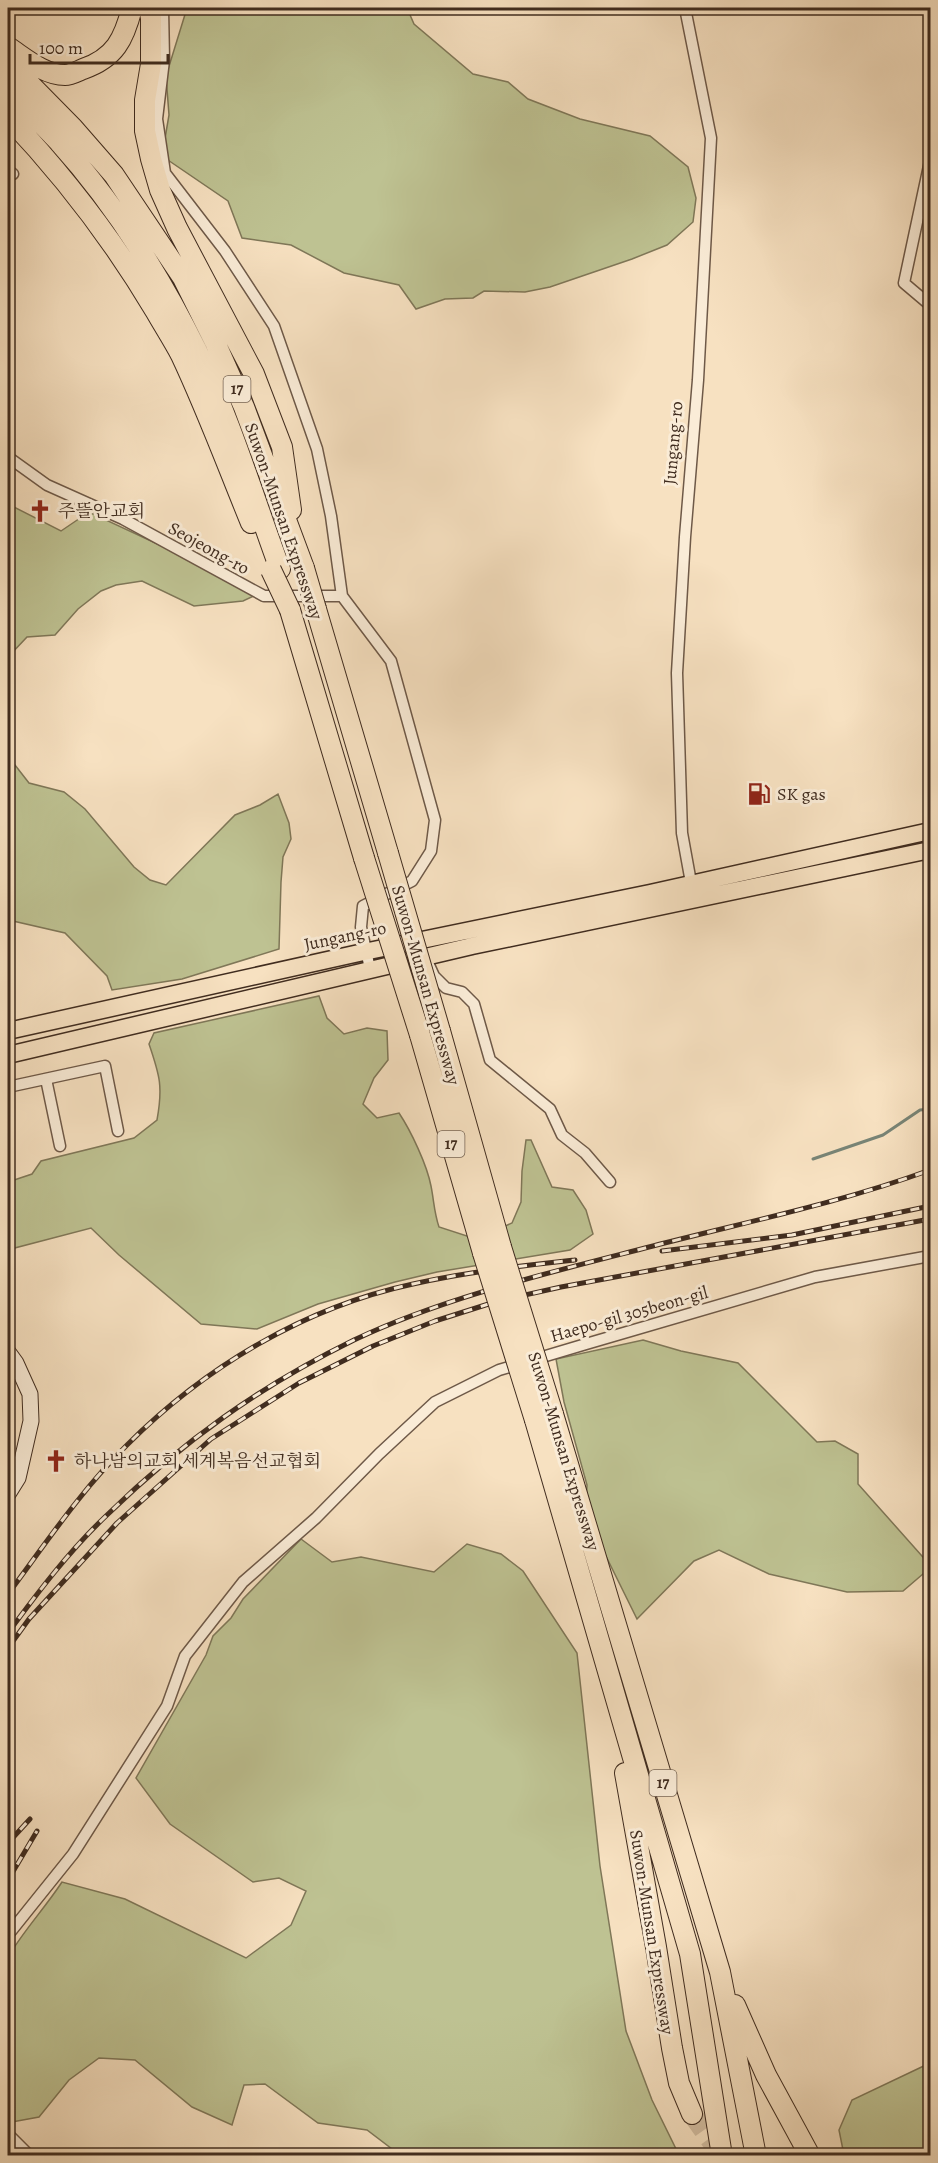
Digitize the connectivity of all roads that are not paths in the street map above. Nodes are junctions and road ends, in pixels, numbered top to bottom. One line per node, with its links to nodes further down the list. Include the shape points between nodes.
1 (132, 8): 5 (highway, via 126,31 114,51 66,75 39,68)
2 (149, 8): 12 (highway, via 151,64 145,131 151,159 177,228 254,374 282,447)
3 (164, 8): 14 (street, via 164,60 156,119 165,173 225,251 274,326 317,448)
4 (684, 8): 17 (street, Jungang-ro, via 711,138 677,673 682,833)
5 (8, 47)
6 (8, 62): 12 (highway, Suwon-Munsan Expressway / 17, via 114,175 183,278 244,406)
7 (8, 90): 13 (highway, Suwon-Munsan Expressway / 17, via 95,186 163,287 198,353 244,465)
8 (8, 117): 13 (highway, via 87,210 135,276 180,354)
9 (930, 161): 10 (street, via 904,283)
10 (930, 305)
11 (8, 457): 14 (street, Seojeong-ro, via 47,485 123,519 264,596)
12 (296, 548): 28 (highway, Suwon-Munsan Expressway / 17, bridge, via 440,1031)
13 (275, 569): 28 (highway, Suwon-Munsan Expressway / 17, bridge, via 420,1035)
14 (342, 596): 18 (street, via 391,661 435,820 431,851 412,881 363,906 361,927)
15 (930, 831): 17 (main road, Jungang-ro)
16 (930, 850): 17 (main road, Jungang-ro)
17 (692, 892): 18 (main road, Jungang-ro); 19 (main road, Jungang-ro)
18 (366, 951): 20 (street); 21 (main road, Jungang-ro)
19 (426, 957): 20 (main road, Jungang-ro); 27 (street, via 434,976 446,988 462,992 474,1004 490,1060 550,1109 562,1135 585,1153)
20 (370, 969): 22 (main road, Jungang-ro)
21 (8, 1031)
22 (8, 1055)
23 (46, 1079): 24 (street); 25 (street, via 105,1066); 26 (street)
24 (8, 1087)
25 (118, 1131)
26 (60, 1146)
27 (610, 1182)
28 (492, 1250): 31 (highway, Suwon-Munsan Expressway / 17, bridge)
29 (930, 1256): 34 (street, Haepo-gil 305beon-gil, via 815,1277 499,1370 435,1402 316,1518 243,1582 185,1656 167,1706 73,1854)
30 (8, 1352): 32 (main road, via 30,1394 31,1421 18,1478)
31 (544, 1417): 33 (highway, Suwon-Munsan Expressway / 17); 35 (highway, Suwon-Munsan Expressway / 17)
32 (8, 1494)
33 (608, 1676): 36 (highway, Suwon-Munsan Expressway / 17, via 672,2048 679,2083); 39 (highway, Suwon-Munsan Expressway / 17, via 690,1954)
34 (8, 1935)
35 (720, 1972): 40 (highway, Suwon-Munsan Expressway / 17); 41 (highway, Suwon-Munsan Expressway / 17, via 766,2075)
36 (692, 2114)
37 (8, 2134): 38 (street)
38 (30, 2156)
39 (722, 2156)
40 (756, 2156)
41 (810, 2156)

